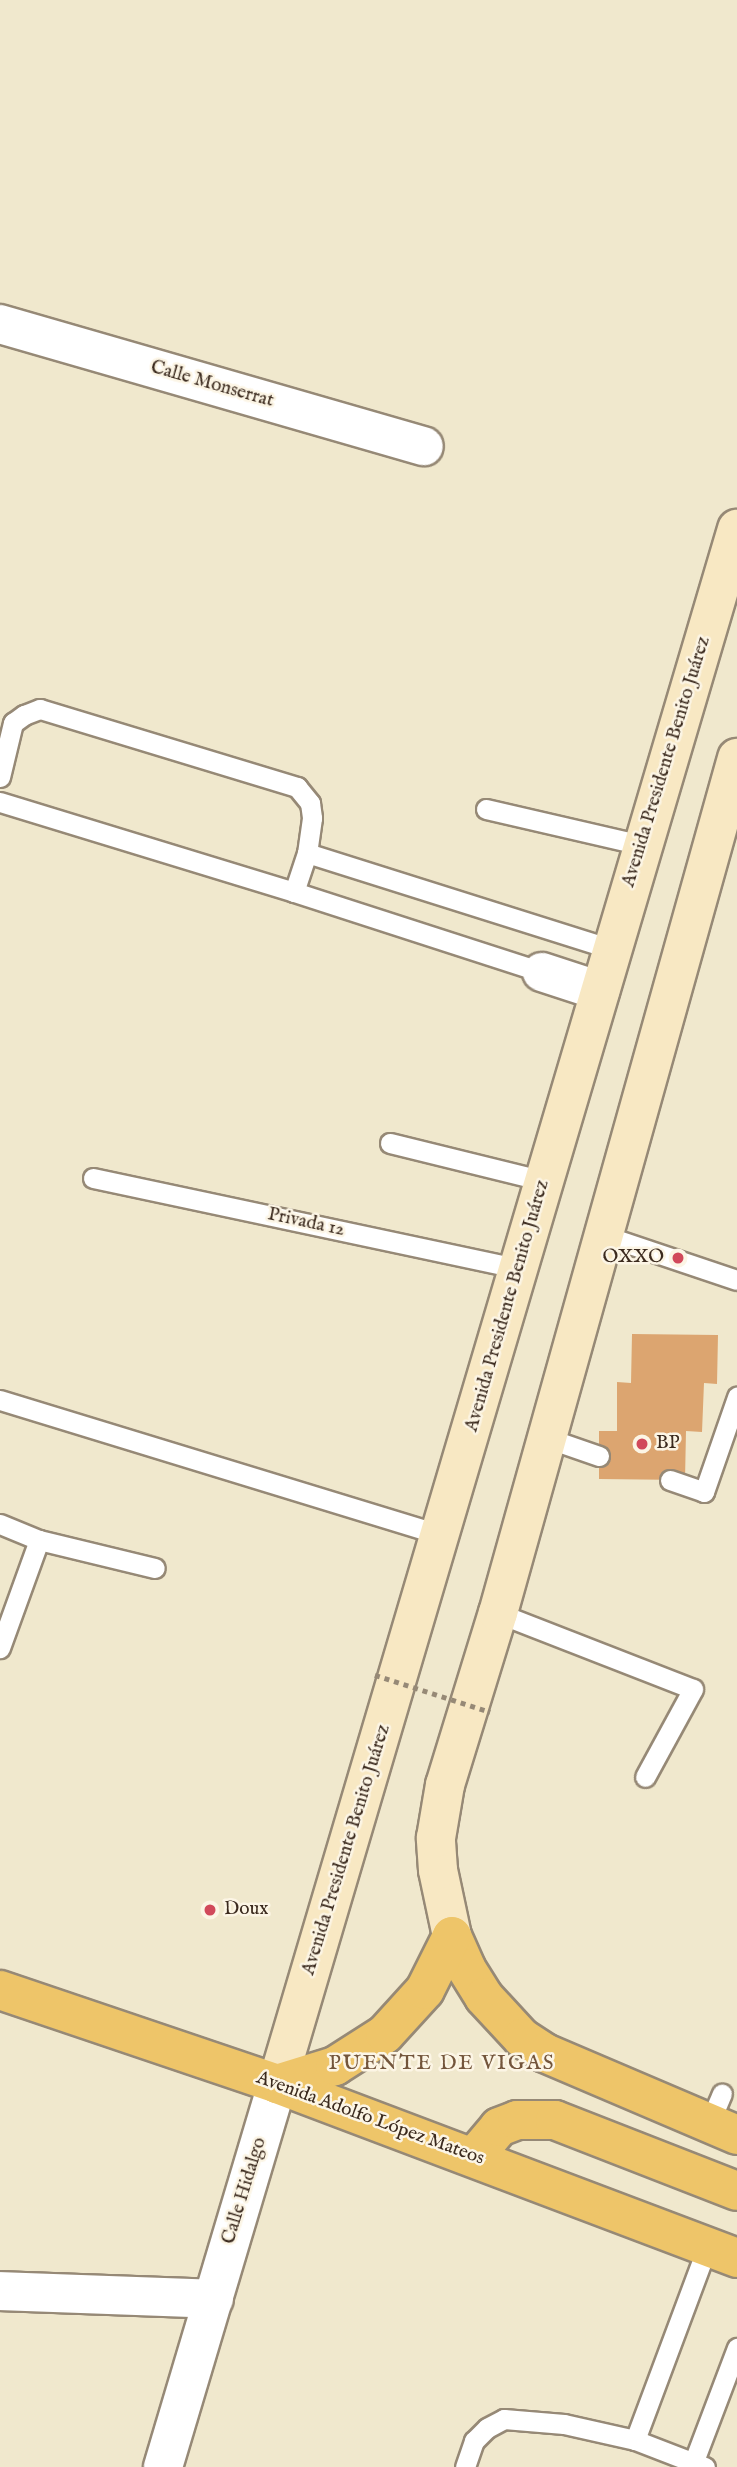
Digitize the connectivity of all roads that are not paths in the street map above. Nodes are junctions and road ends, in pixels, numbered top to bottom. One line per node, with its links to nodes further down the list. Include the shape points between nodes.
1 (0, 324): 2 (street, Calle Monserrat)
2 (424, 446)
3 (737, 529): 8 (main road, Avenida Presidente Benito Juárez)
4 (737, 758): 17 (main road)
5 (0, 777): 9 (lane, via 13,723 40,709 297,787 310,803)
6 (0, 802): 10 (lane)
7 (486, 809): 8 (lane)
8 (642, 845): 11 (main road, Avenida Presidente Benito Juárez)
9 (307, 853): 10 (lane); 11 (lane)
10 (294, 892): 12 (lane)
11 (612, 949): 13 (main road, Avenida Presidente Benito Juárez)
12 (542, 972): 13 (street)
13 (600, 991): 16 (main road, Avenida Presidente Benito Juárez)
14 (390, 1143): 16 (lane)
15 (93, 1178): 18 (lane, Privada 12)
16 (545, 1181): 18 (main road, Avenida Presidente Benito Juárez)
17 (603, 1235): 19 (lane); 22 (main road)
18 (518, 1268): 26 (main road, Avenida Presidente Benito Juárez)
19 (737, 1280)
20 (737, 1396): 24 (lane, via 705,1492)
21 (0, 1400): 26 (lane)
22 (547, 1438): 23 (lane); 29 (main road)
23 (599, 1456)
24 (670, 1480)
25 (0, 1524): 27 (lane)
26 (442, 1535): 34 (main road, Avenida Presidente Benito Juárez)
27 (39, 1540): 28 (lane); 30 (lane)
28 (155, 1568)
29 (498, 1613): 31 (lane, via 693,1689); 32 (main road, via 439,1811 438,1870)
30 (0, 1648)
31 (645, 1777)
32 (452, 1936): 34 (main road, via 425,1990 385,2034 335,2066); 35 (main road, via 484,1997 522,2038 545,2053)
33 (0, 1990): 34 (main road, Avenida Adolfo López Mateos)
34 (277, 2084): 36 (main road, Avenida Adolfo López Mateos); 40 (street, Calle Hidalgo)
35 (723, 2118)
36 (474, 2157): 37 (main road, via 499,2127 517,2120 555,2120); 38 (main road, Avenida Adolfo López Mateos)
37 (737, 2191)
38 (722, 2253): 42 (lane)
39 (0, 2291): 40 (street)
40 (214, 2299): 44 (street, Calle Hidalgo)
41 (737, 2348): 43 (lane)
42 (635, 2440): 43 (lane); 45 (lane, via 564,2424 504,2419 474,2441)
43 (700, 2464)
44 (163, 2467)
45 (465, 2467)

